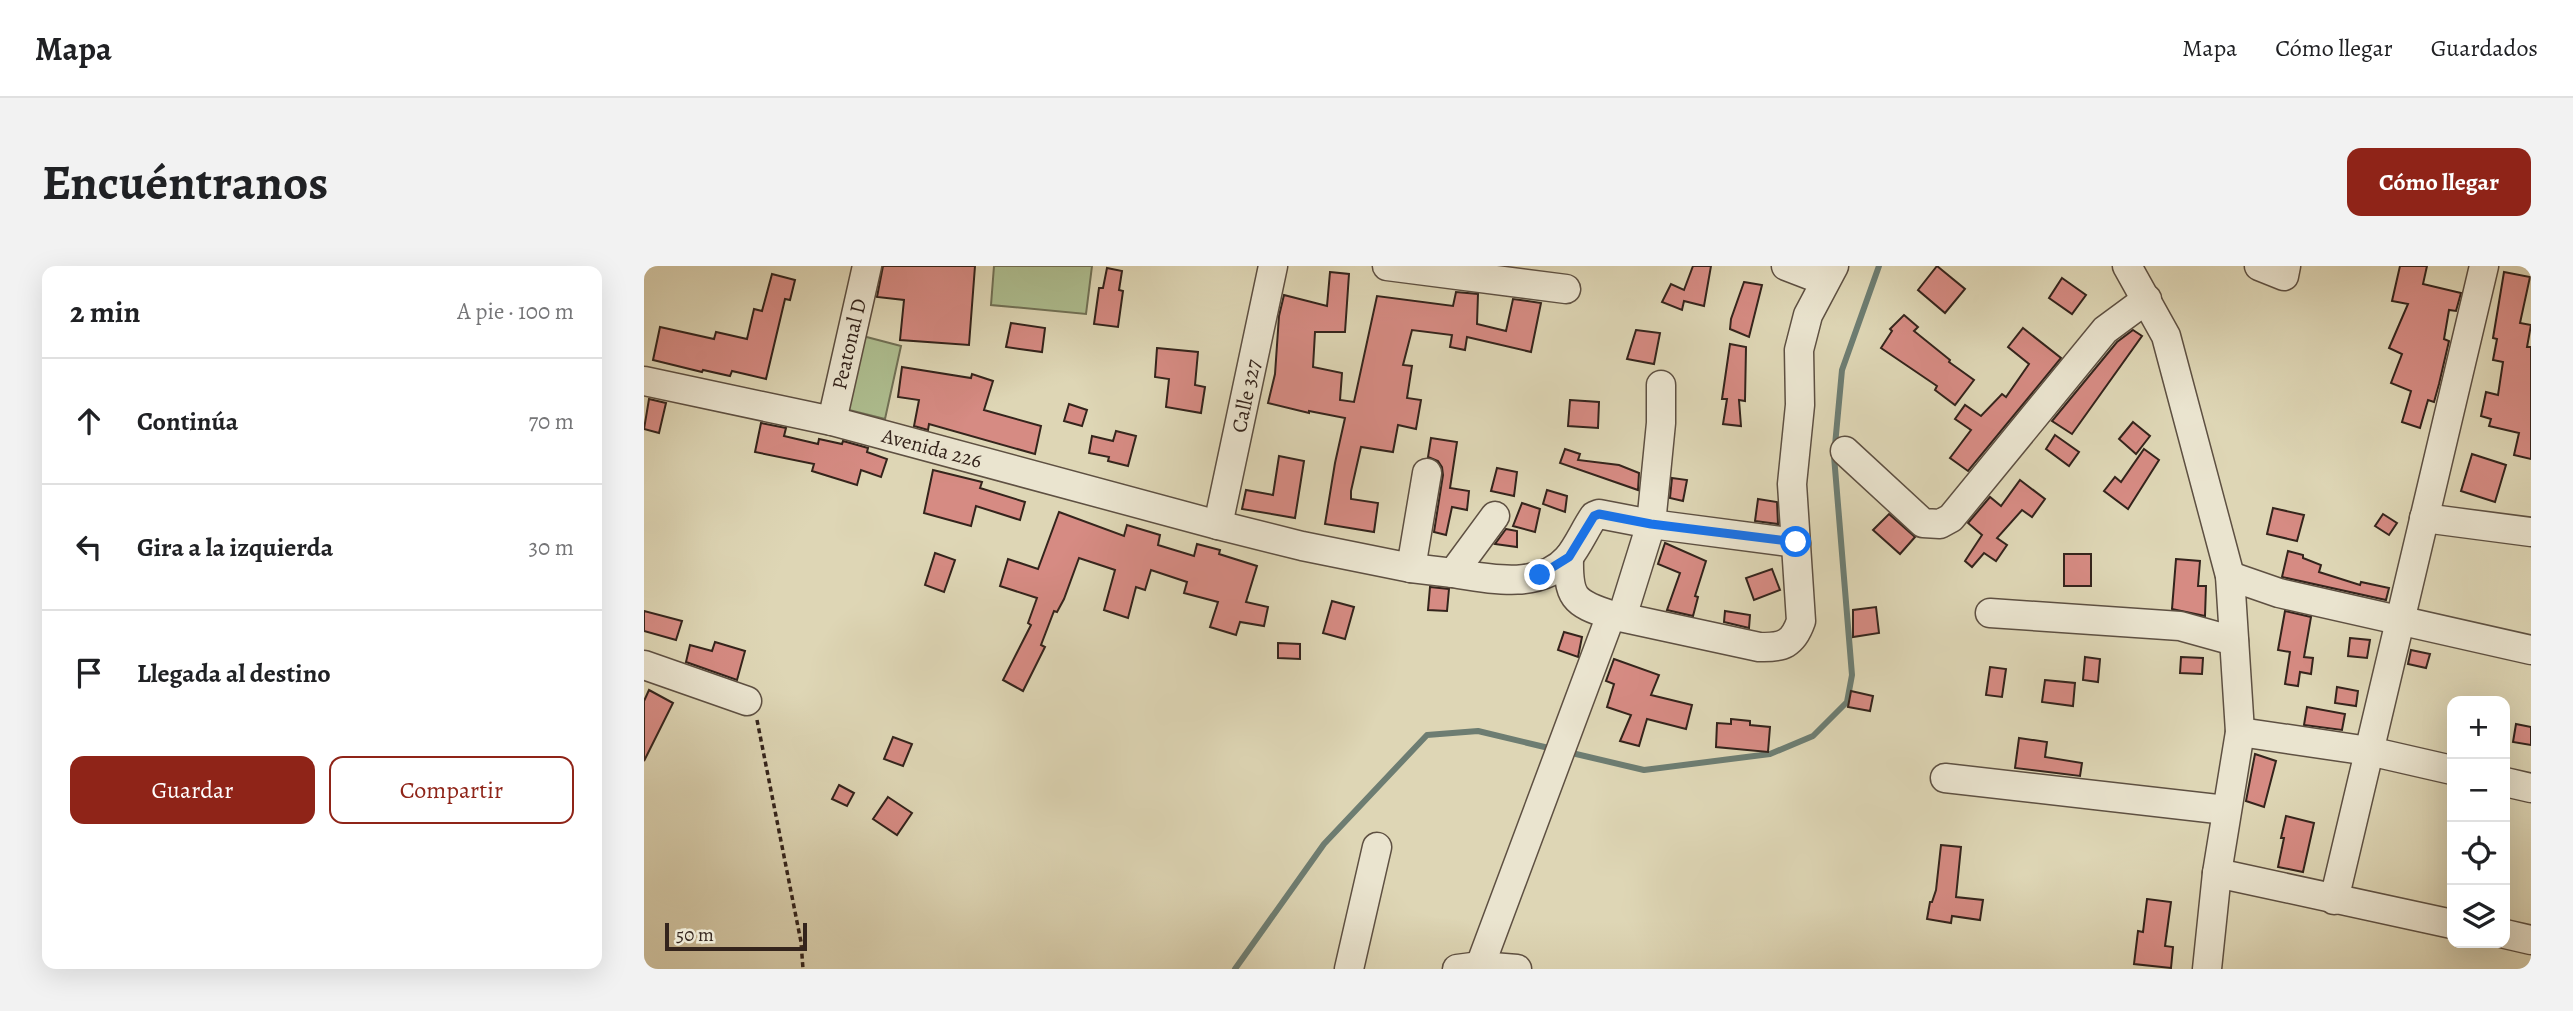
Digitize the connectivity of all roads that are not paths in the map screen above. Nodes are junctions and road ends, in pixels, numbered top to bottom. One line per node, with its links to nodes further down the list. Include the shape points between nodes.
1 (867, 266): 14 (street, Peatonal D)
2 (1273, 266): 20 (street, Calle 327)
3 (1387, 266): 10 (street)
4 (1786, 266): 9 (street)
5 (2127, 266): 11 (street)
6 (2259, 266): 7 (street, via 2284,276)
7 (2286, 266)
8 (2484, 266): 18 (street)
9 (1830, 274): 22 (street, via 1808,315 1799,350 1800,405 1792,484)
10 (1566, 289)
11 (2147, 299): 15 (street, via 2105,330 1951,518 1940,524 1923,523); 26 (street, via 2166,336)
12 (644, 381): 14 (street, Avenida 226)
13 (1661, 385): 19 (street)
14 (832, 421): 20 (street, Avenida 226)
15 (1845, 451)
16 (1427, 473): 24 (street)
17 (1495, 516): 25 (street)
18 (2424, 518): 21 (street); 29 (street)
19 (1651, 524): 22 (street); 23 (street, via 1594,516); 28 (street)
20 (1218, 525): 24 (street, Avenida 226)
21 (2531, 532)
22 (1796, 542): 28 (street, via 1801,621 1796,636 1778,648)
23 (1569, 557): 25 (street, Avenida 226, via 1540,575 1519,579); 28 (street, via 1572,595 1585,607)
24 (1411, 568): 25 (street, Avenida 226)
25 (1453, 573)
26 (2230, 576): 29 (street, via 2278,593); 30 (street)
27 (1990, 613): 30 (street, via 2180,626)
28 (1616, 616): 47 (street)
29 (2400, 621): 31 (street); 35 (street)
30 (2234, 641): 34 (street)
31 (2531, 650)
32 (644, 665): 33 (street)
33 (747, 701)
34 (2240, 732): 35 (street); 40 (street)
35 (2369, 751): 36 (street); 43 (street)
36 (2447, 769)
37 (1945, 778): 40 (street)
38 (2510, 783): 39 (street)
39 (2531, 788)
40 (2226, 810): 42 (street)
41 (1377, 847): 48 (street)
42 (2217, 873): 43 (street); 50 (street)
43 (2334, 900): 44 (street)
44 (2447, 923)
45 (2510, 935): 46 (street)
46 (2531, 940)
47 (1469, 968): 49 (street)
48 (1349, 969)
49 (1517, 969)
50 (2207, 969)

